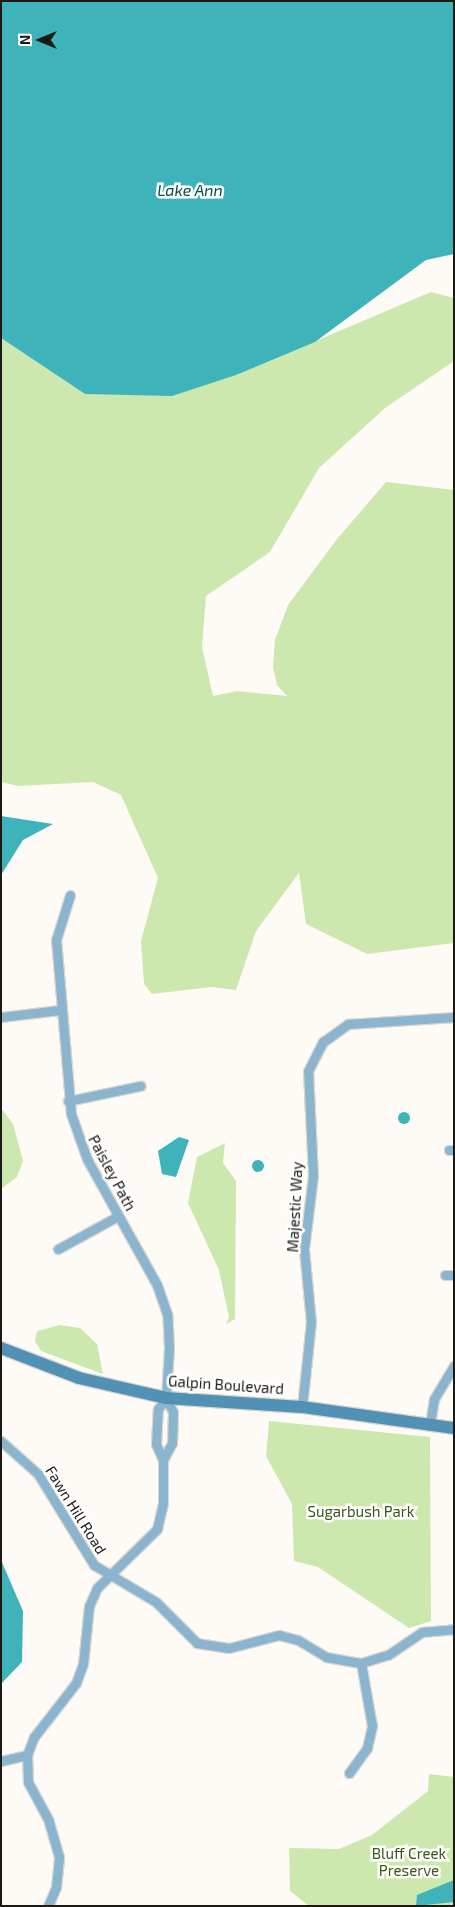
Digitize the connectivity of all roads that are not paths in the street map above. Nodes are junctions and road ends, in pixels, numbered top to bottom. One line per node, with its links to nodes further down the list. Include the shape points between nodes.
1 (70, 895): 2 (street, Paisley Path, via 56,931)
2 (60, 1010): 3 (street); 6 (street, Paisley Path)
3 (1, 1017)
4 (454, 1017): 12 (street, Majestic Way, via 348,1024 323,1042 308,1071 313,1176 304,1249 311,1322)
5 (140, 1086): 6 (street)
6 (68, 1101): 7 (street, Paisley Path, via 81,1145)
7 (118, 1216): 8 (street); 11 (street, Paisley Path, via 157,1285 167,1314)
8 (58, 1249)
9 (1, 1348): 11 (street, Galpin Boulevard, via 80,1378)
10 (454, 1366): 13 (street, via 434,1399)
11 (166, 1398): 12 (street, Galpin Boulevard); 16 (street, via 158,1410 156,1436); 16 (street, via 173,1412 172,1443)
12 (302, 1407): 13 (street, Galpin Boulevard)
13 (430, 1424): 14 (street, Galpin Boulevard)
14 (454, 1428)
15 (1, 1441): 17 (street, Fawn Hill Road, via 38,1474 82,1550)
16 (163, 1460): 17 (street, via 163,1503 157,1530 139,1552)
17 (106, 1576): 19 (street, Fawn Hill Road, via 156,1602 198,1643 229,1648 280,1635 298,1640 326,1657); 20 (street, via 89,1606 83,1664 76,1683 34,1737)
18 (454, 1630): 19 (street, Fawn Hill Road, via 422,1632 388,1655)
19 (361, 1663): 22 (street, via 372,1726 367,1748)
20 (27, 1755): 21 (street); 23 (street, via 28,1782 49,1821 59,1857 56,1886)
21 (1, 1761)
22 (349, 1772)
23 (48, 1906)

